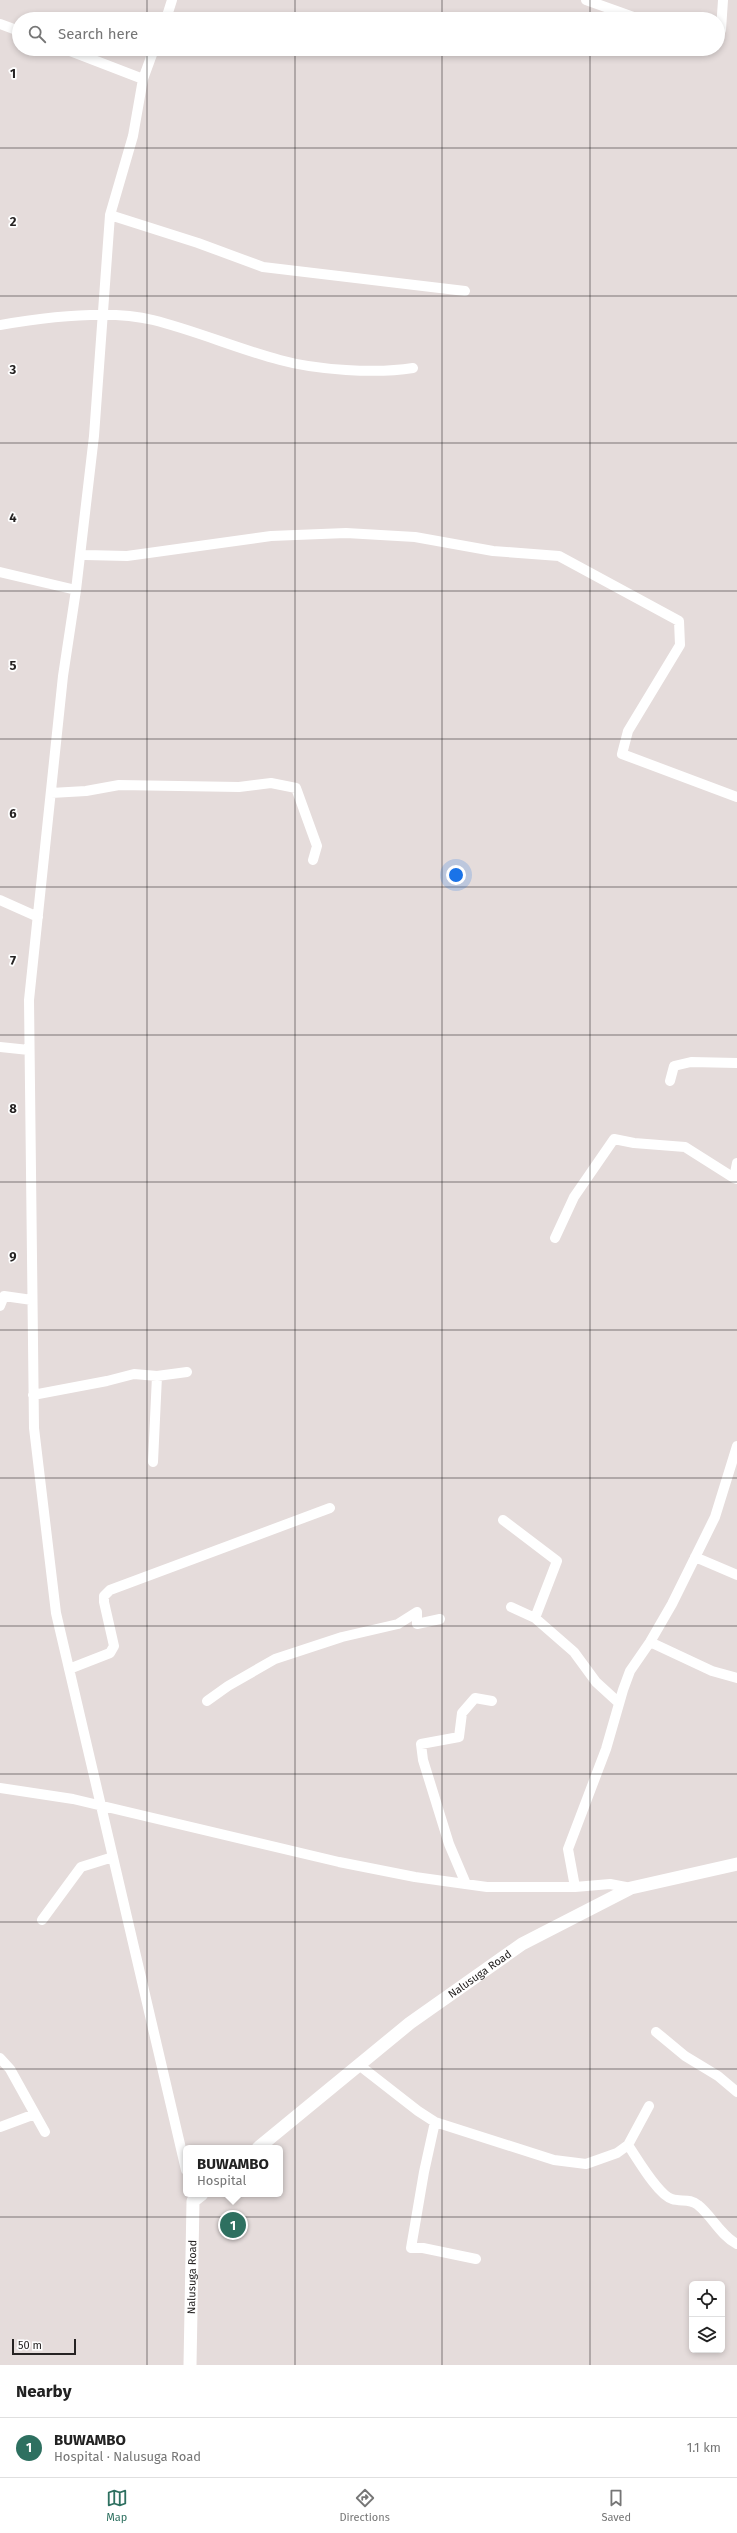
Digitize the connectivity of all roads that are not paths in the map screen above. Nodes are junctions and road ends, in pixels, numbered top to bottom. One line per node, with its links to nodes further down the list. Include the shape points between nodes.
1 (172, 0): 4 (street)
2 (586, 0): 5 (street)
3 (723, 0): 6 (street)
4 (168, 12)
5 (619, 12)
6 (722, 12)
7 (0, 24): 8 (street)
8 (12, 28)
9 (83, 56): 11 (street)
10 (152, 56): 11 (street)
11 (143, 80): 12 (street, via 133,136)
12 (110, 215): 13 (street, via 263,267); 14 (street)
13 (465, 291)
14 (102, 315): 15 (street); 16 (street, via 152,320 281,361 323,368 397,371); 19 (street, via 94,436)
15 (0, 325)
16 (413, 368)
17 (85, 556): 21 (street, via 127,556 271,536 346,533 415,537 493,551 559,556 679,621 680,645 628,730 622,754)
18 (0, 572): 19 (street)
19 (76, 590): 20 (street, via 63,676)
20 (51, 793): 22 (street, via 86,791 119,785 239,787 271,783 296,788 317,846); 24 (street)
21 (737, 797)
22 (313, 860)
23 (0, 900): 24 (street)
24 (38, 917): 26 (street, via 29,1000)
25 (0, 1047): 26 (street)
26 (30, 1050): 32 (street)
27 (737, 1063): 28 (street, via 691,1062 674,1066)
28 (670, 1081)
29 (737, 1163): 30 (street)
30 (736, 1179): 31 (street, via 685,1147 614,1139 574,1197)
31 (555, 1238)
32 (32, 1300): 33 (street, via 4,1296); 36 (street)
33 (0, 1306)
34 (187, 1372): 35 (street)
35 (157, 1376): 36 (street, via 134,1374); 38 (street)
36 (33, 1395): 47 (street, via 34,1428 56,1613)
37 (737, 1446): 41 (street, via 715,1517)
38 (153, 1462)
39 (330, 1508): 47 (street, via 110,1590 104,1596 104,1602 114,1646 110,1653)
40 (503, 1520): 44 (street, via 557,1562)
41 (695, 1557): 42 (street); 46 (street)
42 (737, 1576)
43 (511, 1607): 44 (street)
44 (535, 1618): 51 (street, via 574,1652 591,1677)
45 (440, 1619): 49 (street, via 417,1624 417,1612 398,1624 342,1637 275,1660 228,1686)
46 (650, 1642): 48 (street, via 712,1671); 51 (street, via 630,1672)
47 (69, 1670): 53 (street)
48 (737, 1678)
49 (208, 1701)
50 (492, 1701): 56 (street, via 475,1698 462,1713 459,1737 421,1744 423,1760 449,1844)
51 (619, 1702): 57 (street, via 606,1748 568,1849)
52 (0, 1788): 53 (street, via 65,1798)
53 (102, 1807): 54 (street); 56 (street, via 339,1862)
54 (113, 1857): 59 (street, via 81,1867); 71 (street)
55 (737, 1864): 58 (street, Nalusuga Road)
56 (466, 1884): 57 (street, via 487,1887)
57 (575, 1888): 58 (street, via 610,1884)
58 (631, 1888): 62 (street, Nalusuga Road, via 522,1944 410,2023)
59 (42, 1920)
60 (656, 2032): 63 (street, via 685,2056 718,2076)
61 (0, 2058): 65 (street, via 10,2070)
62 (359, 2065): 66 (street); 69 (street, Nalusuga Road)
63 (737, 2092)
64 (649, 2106): 70 (street)
65 (35, 2114): 67 (street); 68 (street)
66 (435, 2122): 70 (street, via 554,2160 586,2164 617,2153); 74 (street, via 411,2248 423,2248)
67 (0, 2127)
68 (45, 2132)
69 (262, 2145)
70 (628, 2145): 73 (street, via 663,2194 672,2199 689,2200 698,2204 722,2232)
71 (183, 2157)
72 (195, 2197): 75 (street, Nalusuga Road)
73 (737, 2244)
74 (476, 2259)
75 (190, 2365)

